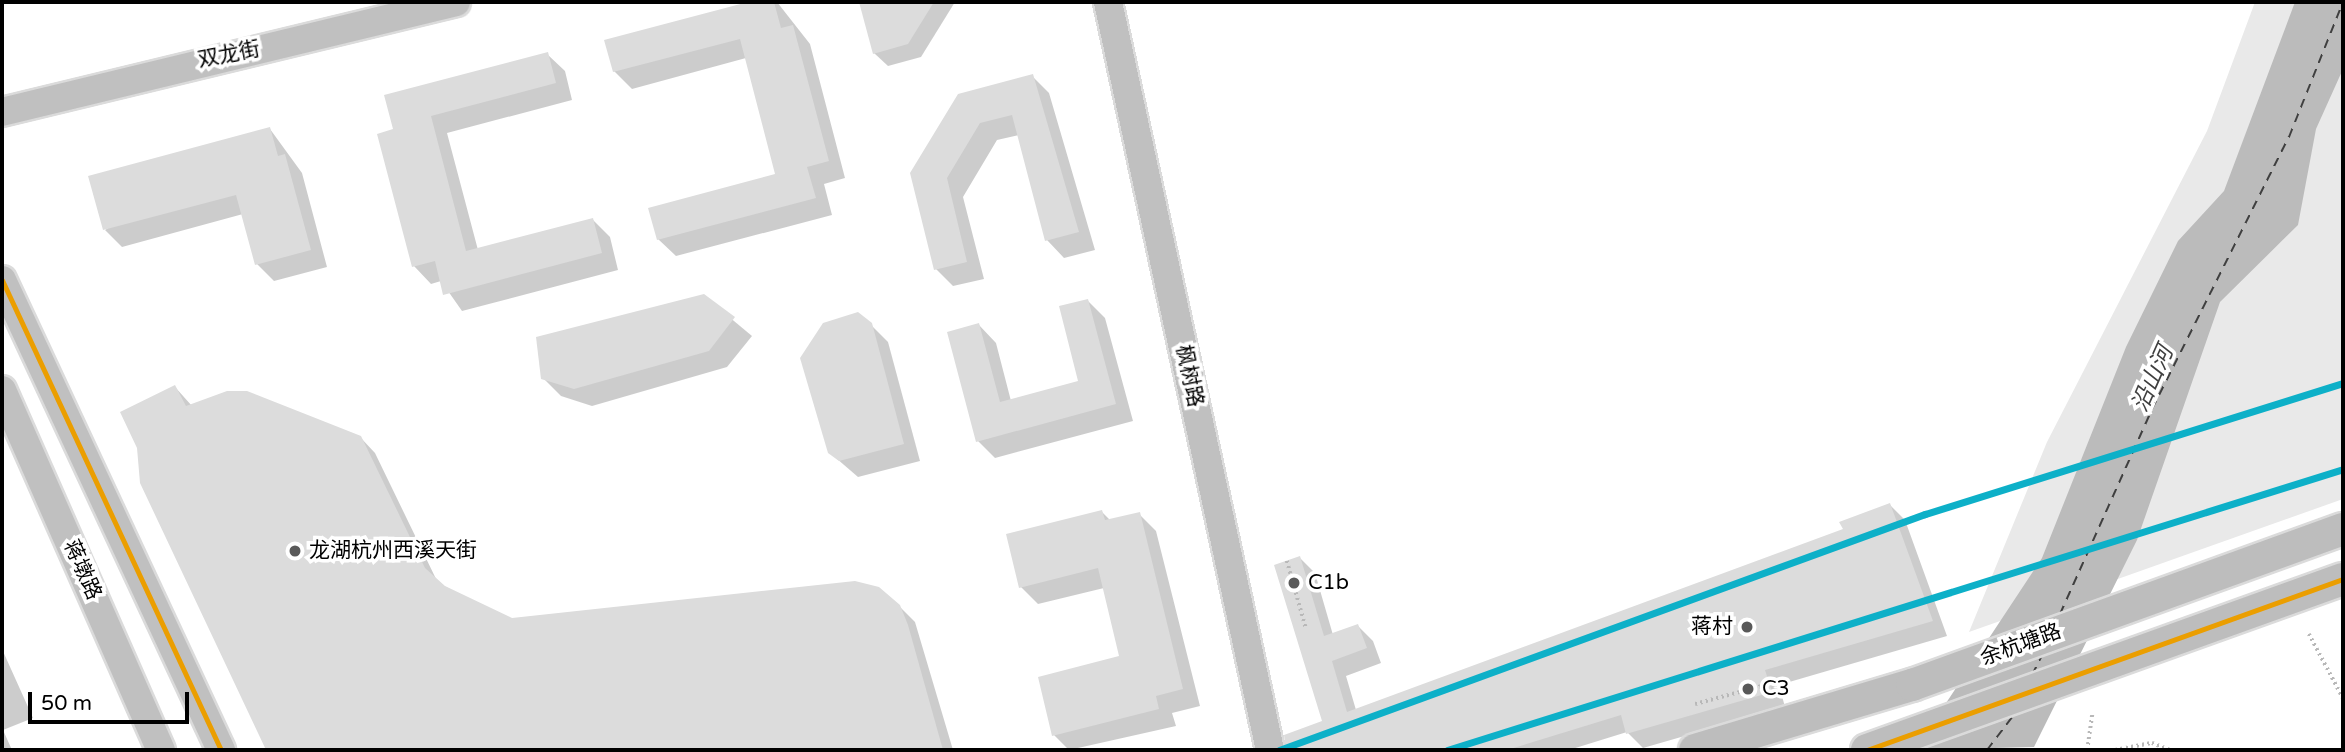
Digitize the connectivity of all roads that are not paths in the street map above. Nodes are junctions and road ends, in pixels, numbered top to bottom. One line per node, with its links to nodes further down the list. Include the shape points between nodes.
1 (456, 2): 3 (street, 双龙街)
2 (1108, 2): 11 (street, 枫树路)
3 (2, 112)
4 (2, 280): 10 (street)
5 (2, 390): 9 (street, 蒋墩路)
6 (2343, 529): 12 (main road, 余杭塘路, via 1912,685)
7 (2343, 579): 8 (main road)
8 (1876, 747)
9 (161, 750)
10 (221, 750)
11 (1270, 750)
12 (1695, 750)

